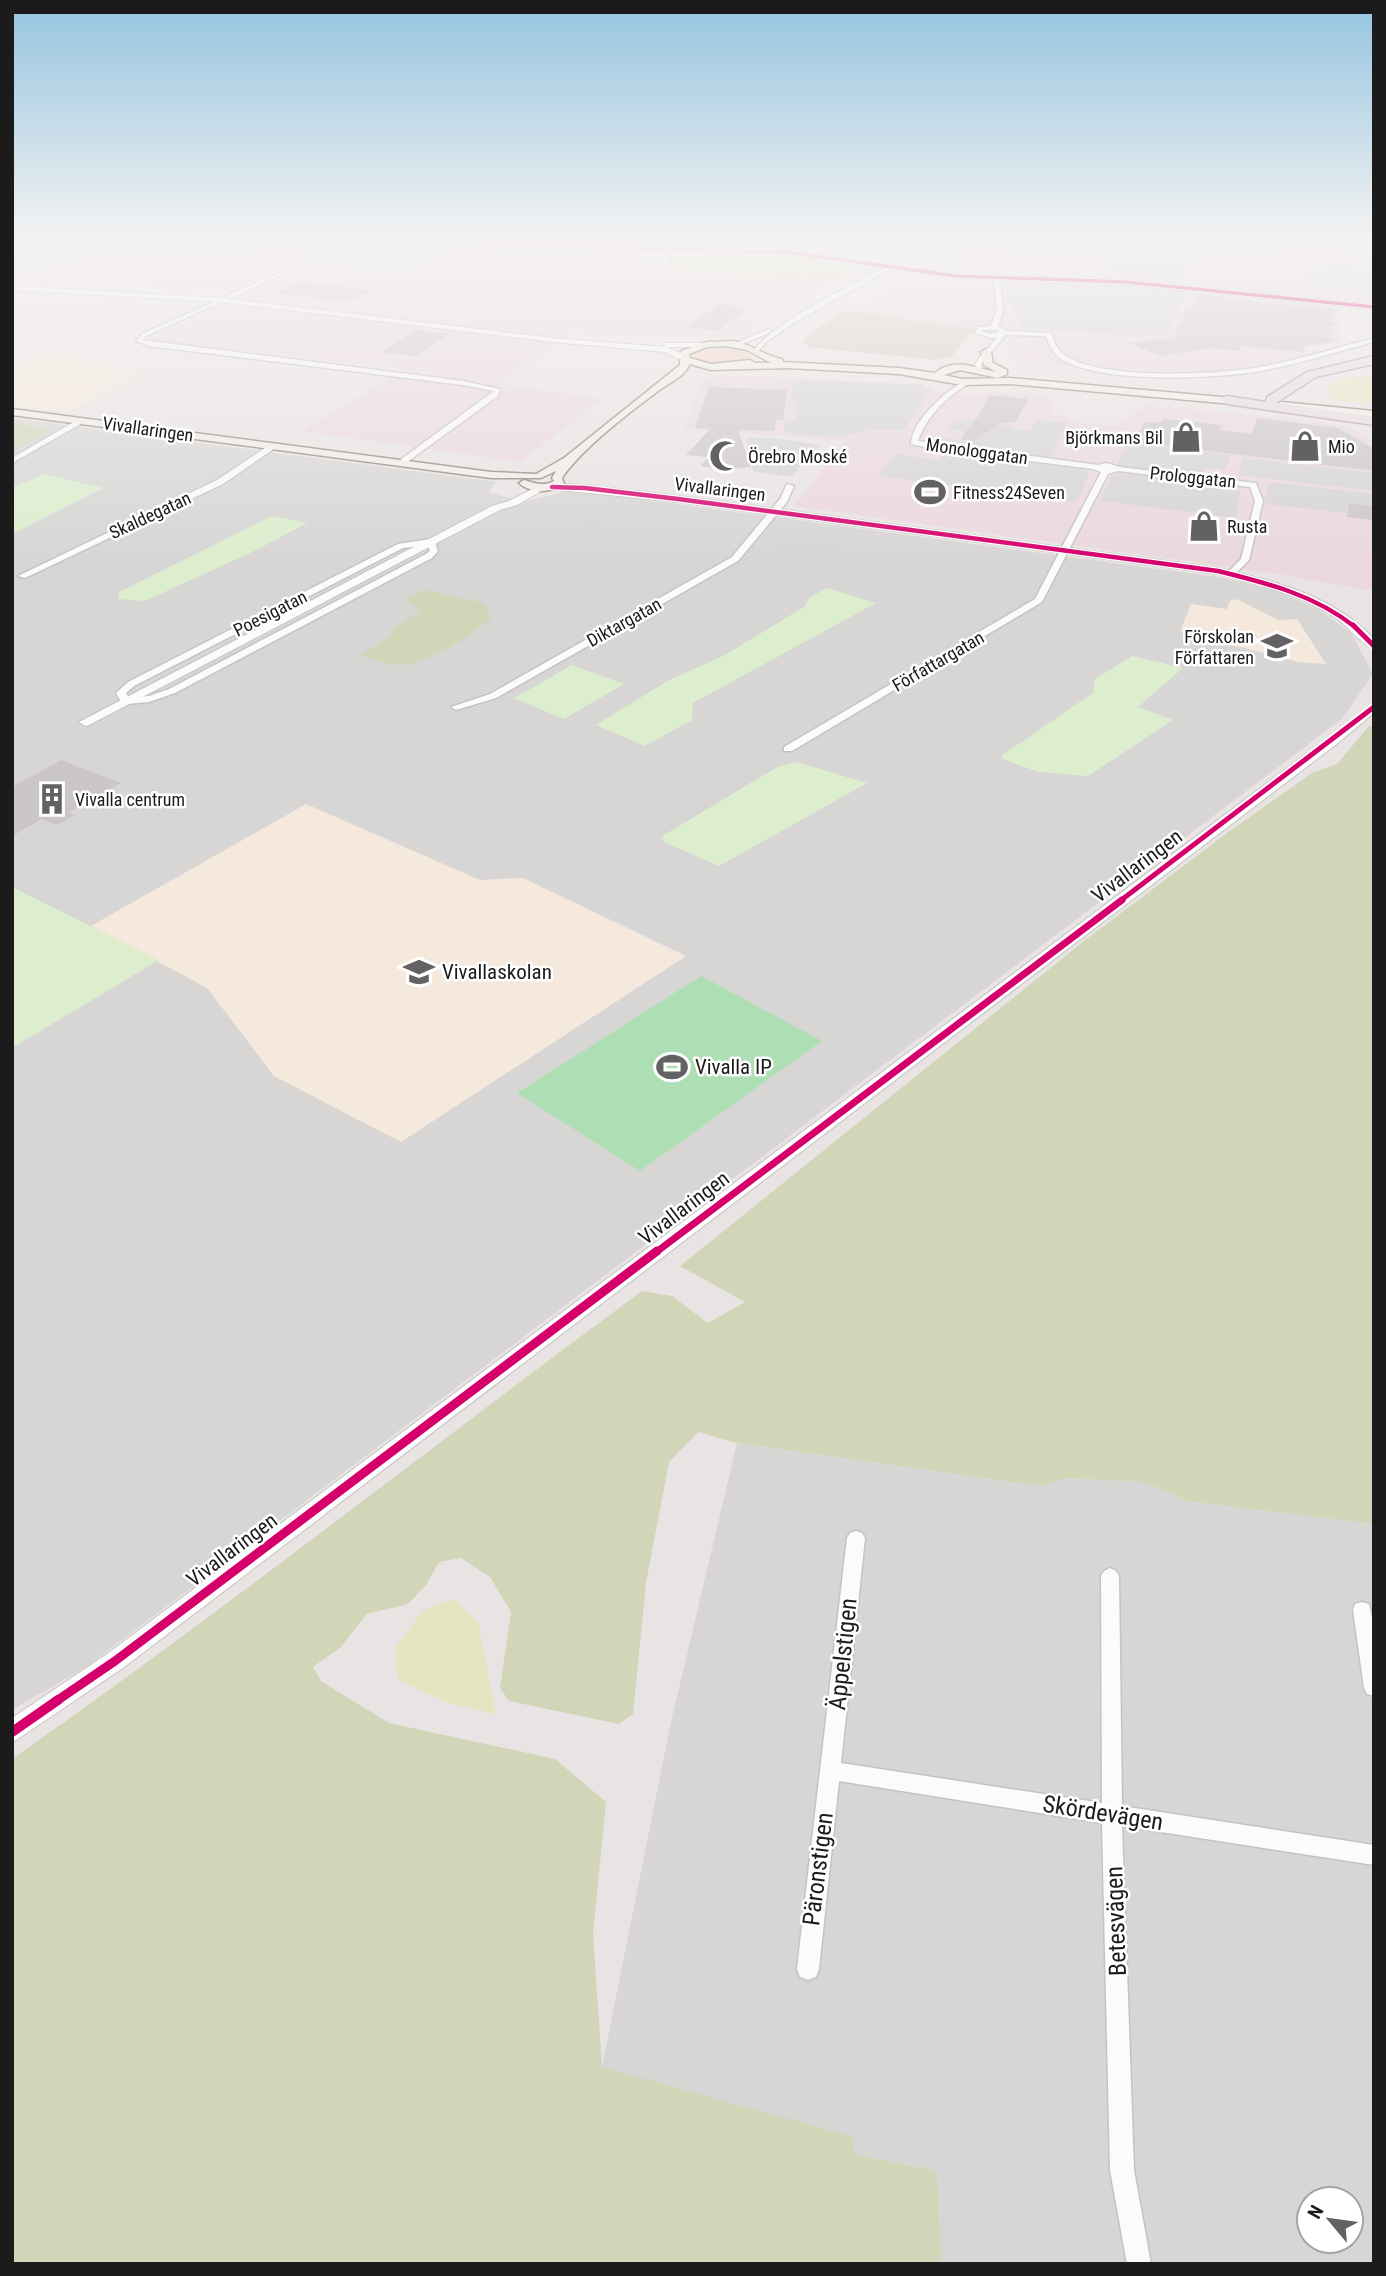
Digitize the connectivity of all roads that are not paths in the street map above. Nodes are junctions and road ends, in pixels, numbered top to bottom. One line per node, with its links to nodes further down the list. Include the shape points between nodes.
1 (194, 350): 35 (street, via 498,390)
2 (667, 350): 11 (street)
3 (687, 350): 11 (main road, Poesigatan)
4 (748, 350): 10 (main road)
5 (759, 350): 10 (street)
6 (976, 350): 15 (street)
7 (1055, 350): 8 (street, via 1088,366 1121,372 1200,374 1252,371)
8 (1337, 350)
9 (986, 352): 17 (street, via 978,364); 19 (main road, via 987,362 997,370)
10 (757, 354): 13 (main road, via 755,360); 15 (main road, via 775,361)
11 (685, 359): 14 (main road); 22 (main road, Poesigatan, via 677,375)
12 (1374, 360): 21 (highway)
13 (737, 366): 14 (main road); 18 (main road, via 899,371)
14 (711, 367): 22 (main road, Poesigatan)
15 (953, 367): 17 (main road); 18 (main road, via 940,372)
16 (1374, 371): 21 (highway, via 1342,374)
17 (983, 375): 19 (main road); 20 (main road)
18 (943, 378): 20 (main road); 23 (street)
19 (1030, 381): 23 (main road, via 974,386); 24 (main road); 25 (main road)
20 (968, 382): 23 (street, Monologgatan)
21 (1319, 383): 25 (highway, via 1298,381 1285,396); 26 (highway, via 1318,375 1311,380); 27 (highway, via 1325,400)
22 (648, 396): 33 (main road, Poesigatan)
23 (945, 396): 36 (street, Monologgatan, via 914,442)
24 (1227, 400): 26 (main road); 31 (highway)
25 (1272, 400): 26 (main road)
26 (1305, 405): 27 (main road); 29 (main road)
27 (1343, 407): 29 (main road)
28 (12, 412): 30 (main road, Vivallaringen)
29 (1374, 412)
30 (82, 421): 32 (main road, Vivallaringen); 34 (street)
31 (1374, 421)
32 (274, 446): 35 (main road, Vivallaringen); 46 (street, Skaldegatan, via 220,482)
33 (568, 460): 39 (main road, Poesigatan); 40 (main road, Poesigatan)
34 (12, 461)
35 (400, 463): 39 (main road, Vivallaringen)
36 (1097, 467): 37 (street); 38 (street)
37 (1118, 469): 38 (street); 45 (street, Prologgatan, via 1253,485 1259,500 1245,560)
38 (1105, 472): 44 (street)
39 (530, 480): 40 (main road); 40 (main road); 42 (street, Poesigatan)
40 (552, 483): 42 (street, Poesigatan); 43 (street, Vivallaringen)
41 (790, 486): 43 (street, Diktargatan)
42 (496, 508): 50 (street, Poesigatan)
43 (774, 512): 44 (street, Vivallaringen); 48 (street, Diktargatan, via 729,563 493,696)
44 (1065, 551): 45 (street, Vivallaringen); 51 (street, Författargatan, via 1033,605)
45 (1230, 574): 47 (street, Vivallaringen, via 1279,587 1323,606 1356,626)
46 (22, 576)
47 (1374, 646)
48 (456, 707)
49 (1374, 707): 56 (street, Vivallaringen, via 115,1661)
50 (85, 722)
51 (788, 749)
52 (856, 1538): 57 (street, Äppelstigen)
53 (1110, 1576): 58 (street, Betesvägen)
54 (1362, 1610): 55 (street)
55 (1374, 1688)
56 (12, 1732)
57 (832, 1771): 58 (street, Skördevägen); 60 (street, Päronstigen)
58 (1114, 1814): 59 (street, Skördevägen); 61 (street, Betesvägen, via 1122,2169)
59 (1374, 1856)
60 (808, 1969)
61 (1139, 2264)

